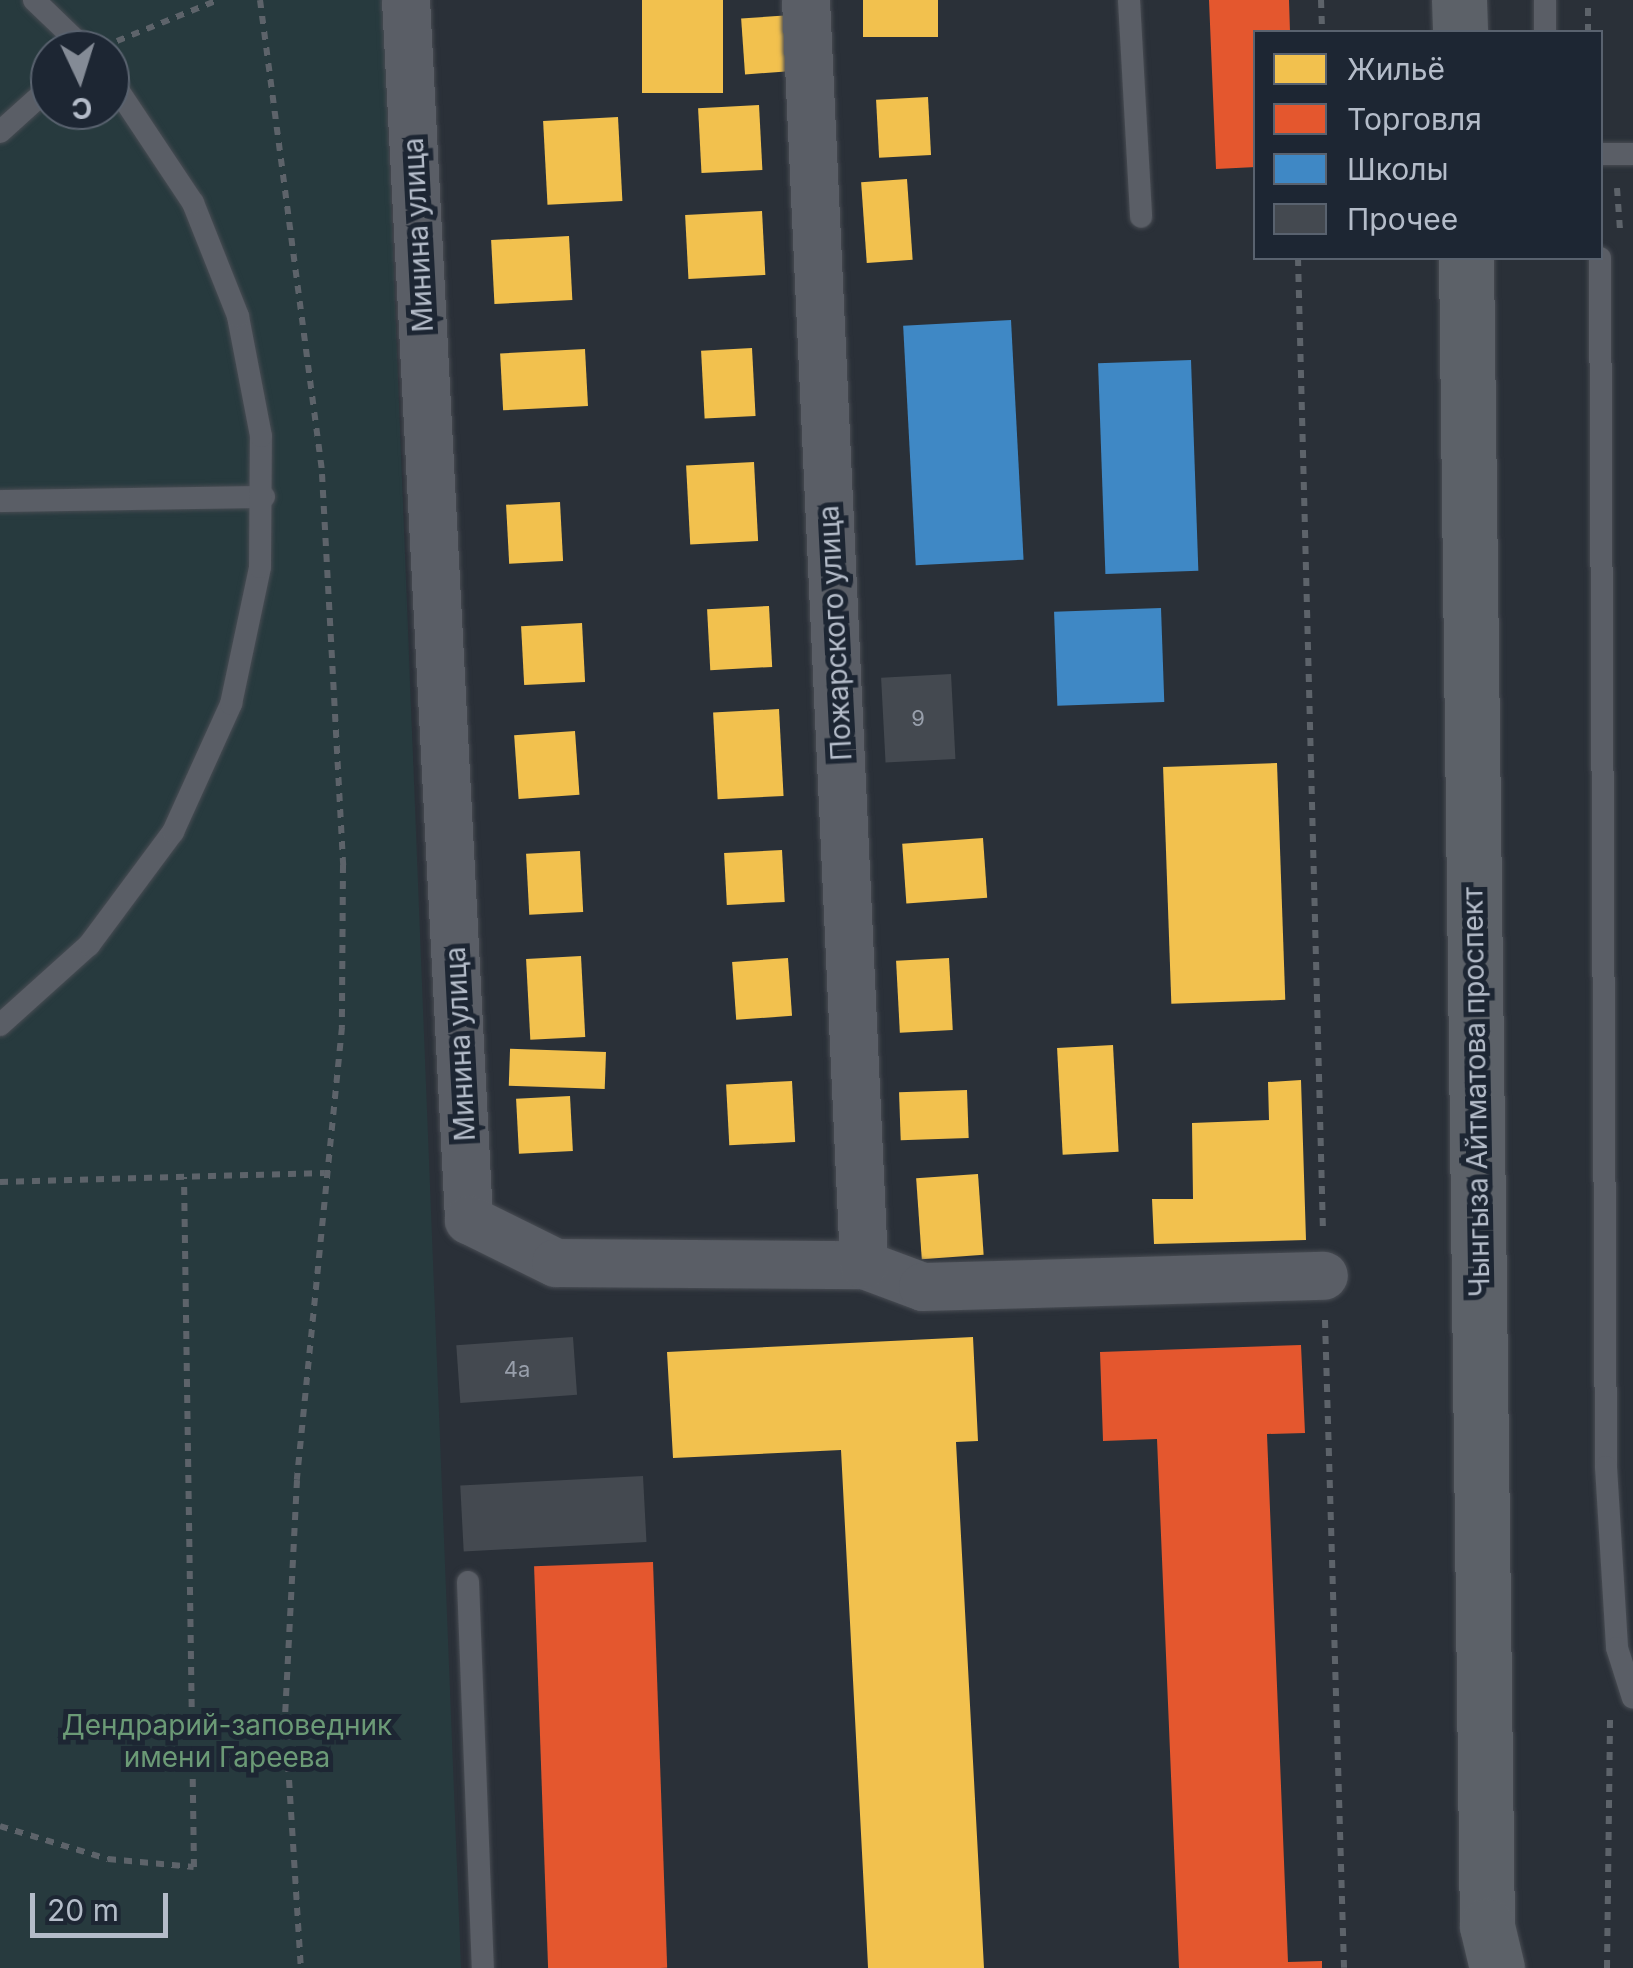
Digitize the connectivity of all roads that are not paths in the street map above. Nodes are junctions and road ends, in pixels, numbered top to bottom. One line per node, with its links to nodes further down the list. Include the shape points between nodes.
1 (34, 0): 7 (lane)
2 (406, 0): 21 (street, Минина улица, via 469,1220 556,1263)
3 (806, 0): 21 (street, Пожарского улица)
4 (1130, 0): 15 (lane)
5 (1460, 0): 8 (main road)
6 (1545, 0): 9 (lane)
7 (65, 30)
8 (1460, 30)
9 (1545, 30)
10 (30, 105): 12 (lane)
11 (130, 105): 18 (lane, via 163,149 218,258 252,376)
12 (0, 132)
13 (1603, 154): 14 (lane)
14 (1633, 154)
15 (1141, 217)
16 (1466, 260): 25 (main road, Чынгыза Айтматова проспект)
17 (1600, 260): 24 (lane, via 1606,1467 1617,1648)
18 (264, 497): 19 (lane); 20 (lane, via 249,637 205,770 134,890 90,945)
19 (0, 501)
20 (0, 1025)
21 (864, 1265): 22 (street, Минина улица, via 923,1286)
22 (1324, 1276)
23 (468, 1582): 26 (lane)
24 (1633, 1698)
25 (1487, 1954)
26 (483, 1968)

